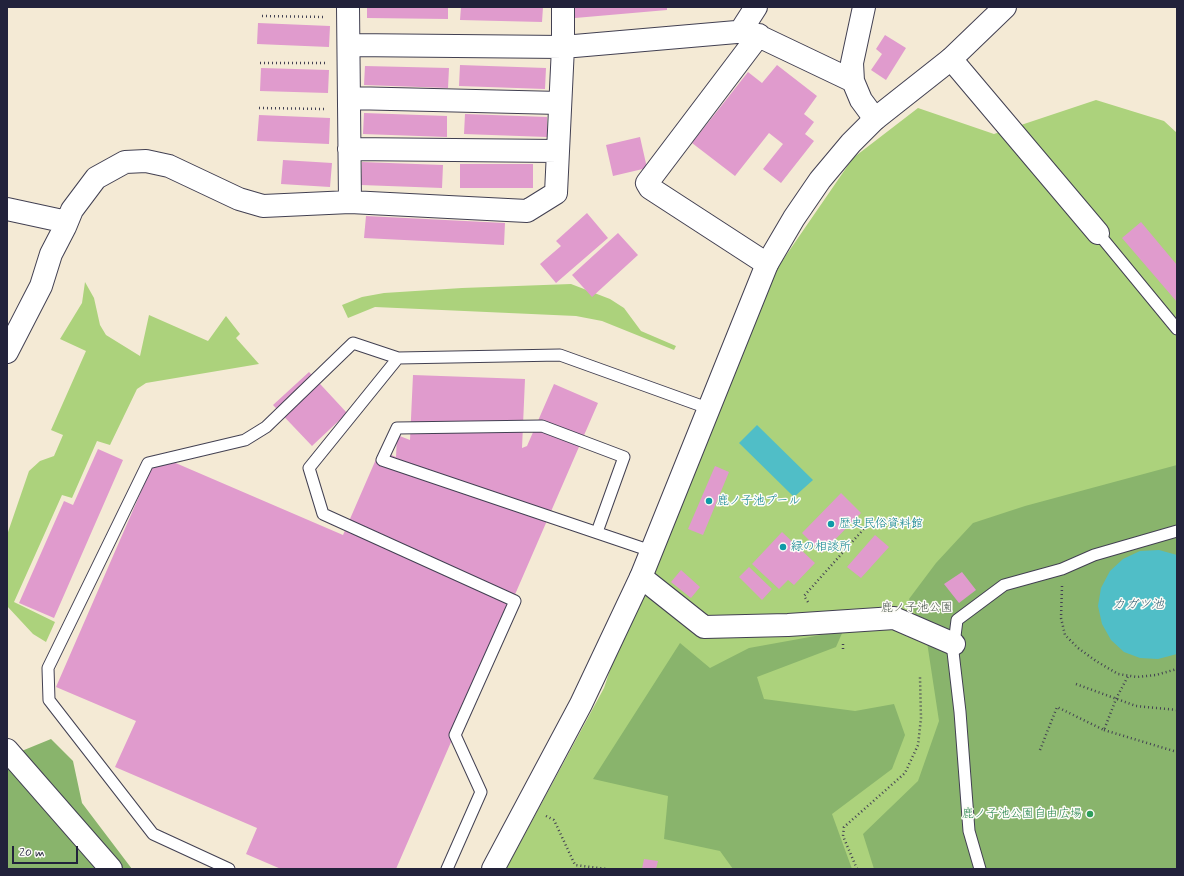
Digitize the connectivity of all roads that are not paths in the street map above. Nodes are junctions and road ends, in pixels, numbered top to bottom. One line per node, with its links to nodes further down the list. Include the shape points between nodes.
1 (563, 7): 7 (street)
2 (756, 7): 6 (street)
3 (864, 7): 10 (street, via 852,63)
4 (1004, 7): 9 (street)
5 (348, 12): 8 (street)
6 (749, 34): 7 (street); 10 (street); 20 (street, via 646,183)
7 (563, 47): 8 (street); 12 (street)
8 (349, 54): 11 (street)
9 (951, 59): 13 (street); 19 (street)
10 (853, 81): 13 (street, via 861,100)
11 (349, 104): 12 (street); 14 (street)
12 (560, 104): 15 (street)
13 (875, 119): 20 (street, via 820,180)
14 (349, 149): 15 (street); 16 (street)
15 (558, 151): 16 (street, via 556,193 527,211)
16 (350, 202): 18 (street, via 263,206 239,199 169,166 146,161 125,162 96,178 72,210)
17 (7, 209): 18 (street)
18 (67, 222): 22 (street, via 51,254 41,286)
19 (1098, 233): 21 (lane)
20 (767, 264): 24 (street)
21 (1177, 330)
22 (7, 352)
23 (398, 358): 24 (lane, via 560,355); 32 (lane, via 353,343 266,427 245,440 148,463 48,668 49,700 153,834); 33 (lane, via 309,468 323,514 515,601 455,735 480,792)
24 (714, 410): 27 (street)
25 (1177, 531): 29 (lane, via 1004,585 957,620)
26 (597, 532): 26 (lane, via 567,522 382,460 397,428 542,426 624,456); 27 (lane)
27 (651, 551): 28 (street)
28 (640, 577): 29 (street, via 704,627 894,618); 34 (street, via 581,704)
29 (954, 644): 35 (lane, via 969,831)
30 (7, 750): 31 (street)
31 (111, 869)
32 (229, 869)
33 (447, 869)
34 (493, 869)
35 (980, 869)

